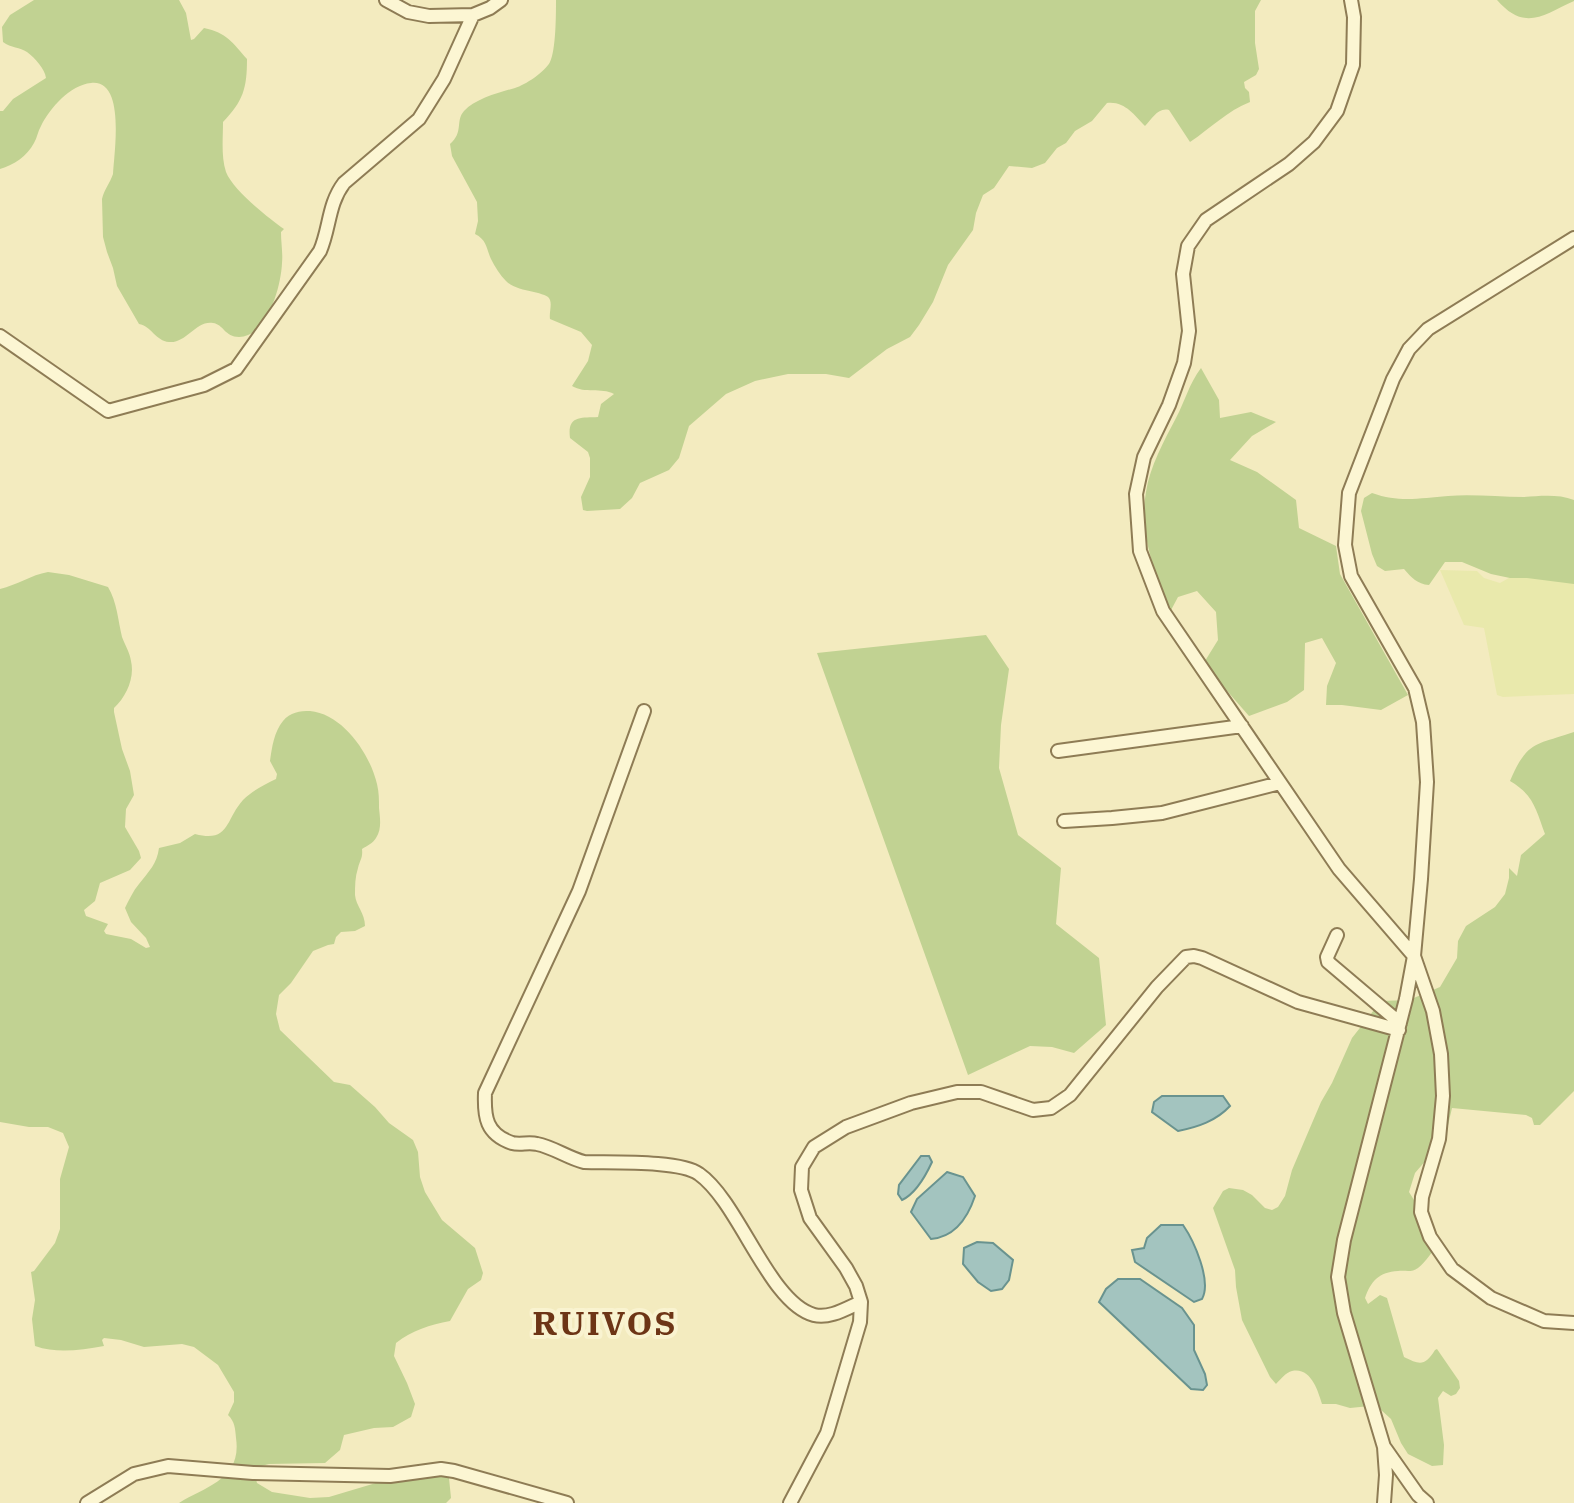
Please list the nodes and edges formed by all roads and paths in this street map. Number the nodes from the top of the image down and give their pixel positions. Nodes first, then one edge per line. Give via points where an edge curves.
1 (386, 0) edge
2 (501, 0) edge
3 (1351, 0) edge
4 (473, 15) junction
5 (1574, 238) edge
6 (0, 336) edge
7 (644, 711) dead end
8 (1242, 726) junction
9 (1058, 751) dead end
10 (1280, 783) junction
11 (1064, 821) dead end
12 (1337, 935) dead end
13 (1414, 956) junction
14 (1399, 1027) junction
15 (861, 1302) junction
16 (1574, 1323) edge
17 (1384, 1447) junction
18 (87, 1503) edge
19 (567, 1503) edge
20 (790, 1503) edge
21 (1384, 1503) edge
22 (1427, 1503) edge

1 - 4 street via 429,16
2 - 4 street
3 - 8 street via 1353,65 1337,111 1314,142 1206,220 1188,246 1183,274 1189,331 1184,363 1144,457 1136,494 1140,551 1163,611
4 - 6 street via 419,119 335,195 320,251 236,369 204,385 108,411
5 - 13 street via 1428,329 1409,349 1349,493 1345,545 1351,576 1415,688 1423,722 1427,782
7 - 15 street via 579,891 485,1093 488,1127 514,1143 539,1144 584,1162 698,1172 800,1308 816,1315 835,1314
8 - 9 street
8 - 10 street
10 - 11 street via 1162,813
10 - 13 street via 1339,869
12 - 14 street via 1328,962
13 - 14 street
13 - 16 street via 1441,1054 1439,1139 1421,1212 1430,1237 1452,1269 1491,1298 1544,1321
14 - 15 street via 1298,1002 1202,958 1186,957 1070,1095 1051,1108 1033,1110 981,1092 957,1092 846,1127 814,1147 802,1167 801,1190 810,1218 846,1268
14 - 17 street via 1338,1277
15 - 20 street via 860,1322 827,1433
17 - 21 street
17 - 22 street
18 - 19 street via 134,1474 168,1466 390,1476 441,1469

